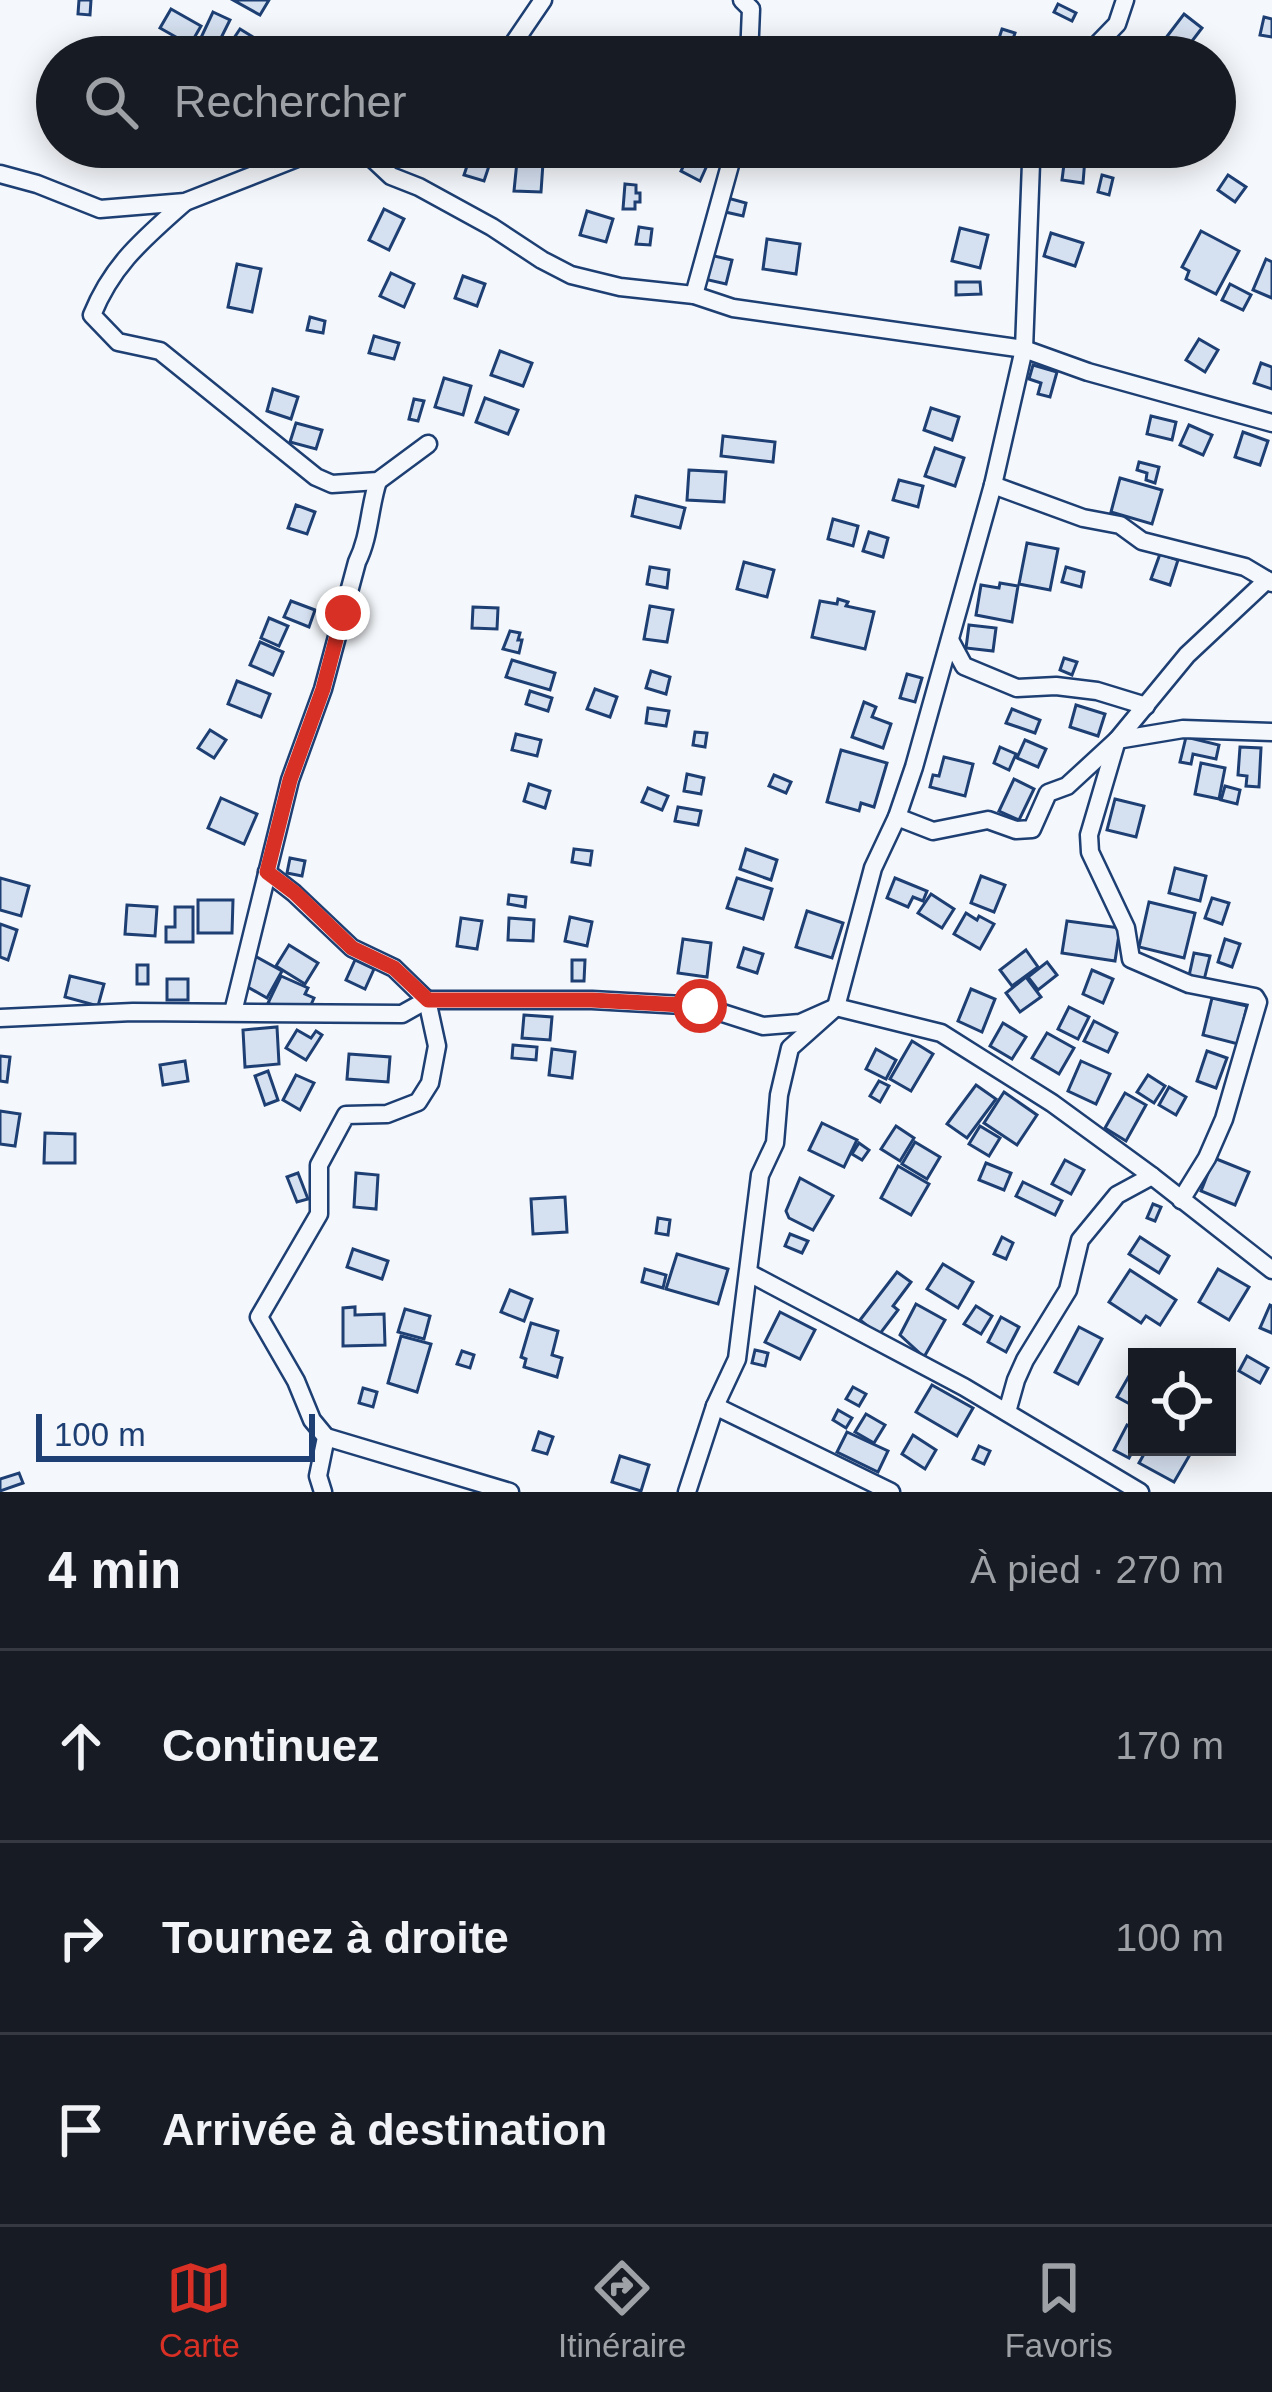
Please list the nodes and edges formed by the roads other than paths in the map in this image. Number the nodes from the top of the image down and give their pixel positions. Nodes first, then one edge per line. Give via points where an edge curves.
1 (543, 0) edge
2 (742, 0) edge
3 (1125, 0) edge
4 (518, 36) edge
5 (750, 36) edge
6 (1106, 36) edge
7 (272, 168) edge
8 (383, 168) edge
9 (729, 168) edge
10 (1031, 168) edge
11 (0, 174) edge
12 (185, 202) junction
13 (694, 295) junction
14 (1024, 349) junction
15 (1272, 423) edge
16 (428, 444) dead end
17 (378, 481) junction
18 (993, 484) junction
19 (1270, 581) edge
20 (950, 640) junction
21 (1146, 706) junction
22 (1272, 732) edge
23 (1117, 740) junction
24 (897, 817) junction
25 (267, 872) junction
26 (428, 1000) junction
27 (836, 1007) junction
28 (232, 1012) junction
29 (0, 1018) edge
30 (1152, 1176) junction
31 (1181, 1200) junction
32 (1272, 1270) edge
33 (749, 1273) junction
34 (715, 1406) junction
35 (1007, 1412) junction
36 (326, 1437) junction
37 (322, 1492) edge
38 (510, 1492) edge
39 (687, 1492) edge
40 (891, 1492) edge
41 (1140, 1492) edge

1 - 4 street
2 - 5 street via 751,9
3 - 6 street
7 - 12 street
8 - 13 street via 572,275
9 - 13 street
10 - 14 street
11 - 12 street via 100,208
12 - 17 street via 104,284 92,315 118,342 160,351 316,477
13 - 14 street via 733,308
14 - 15 street
14 - 18 street
16 - 17 street
17 - 25 street
18 - 19 street
18 - 20 street
19 - 21 street via 1187,656
20 - 21 street via 964,666 1017,688 1056,686
20 - 24 street
21 - 23 street
22 - 23 street via 1184,729
23 - 24 street via 1067,786 1048,793 1032,829 988,820 933,831
23 - 31 street via 1090,852 1126,928 1131,959 1258,1002 1224,1119
24 - 27 street via 873,868
25 - 26 street via 352,948 394,968
25 - 28 street
26 - 27 street via 700,1006 763,1026 800,1023
26 - 28 street via 402,1014
26 - 36 street via 437,1046 430,1083 418,1102 387,1114 346,1115 319,1165 320,1214 260,1317
27 - 30 street via 941,1033
27 - 33 street via 790,1048 775,1143 760,1175
28 - 29 street
30 - 31 street
30 - 35 street via 1117,1195 1080,1240 1068,1290 1025,1360
31 - 32 street
33 - 34 street via 737,1359
33 - 35 street
34 - 39 street
34 - 40 street
35 - 41 street
36 - 37 street
36 - 38 street

